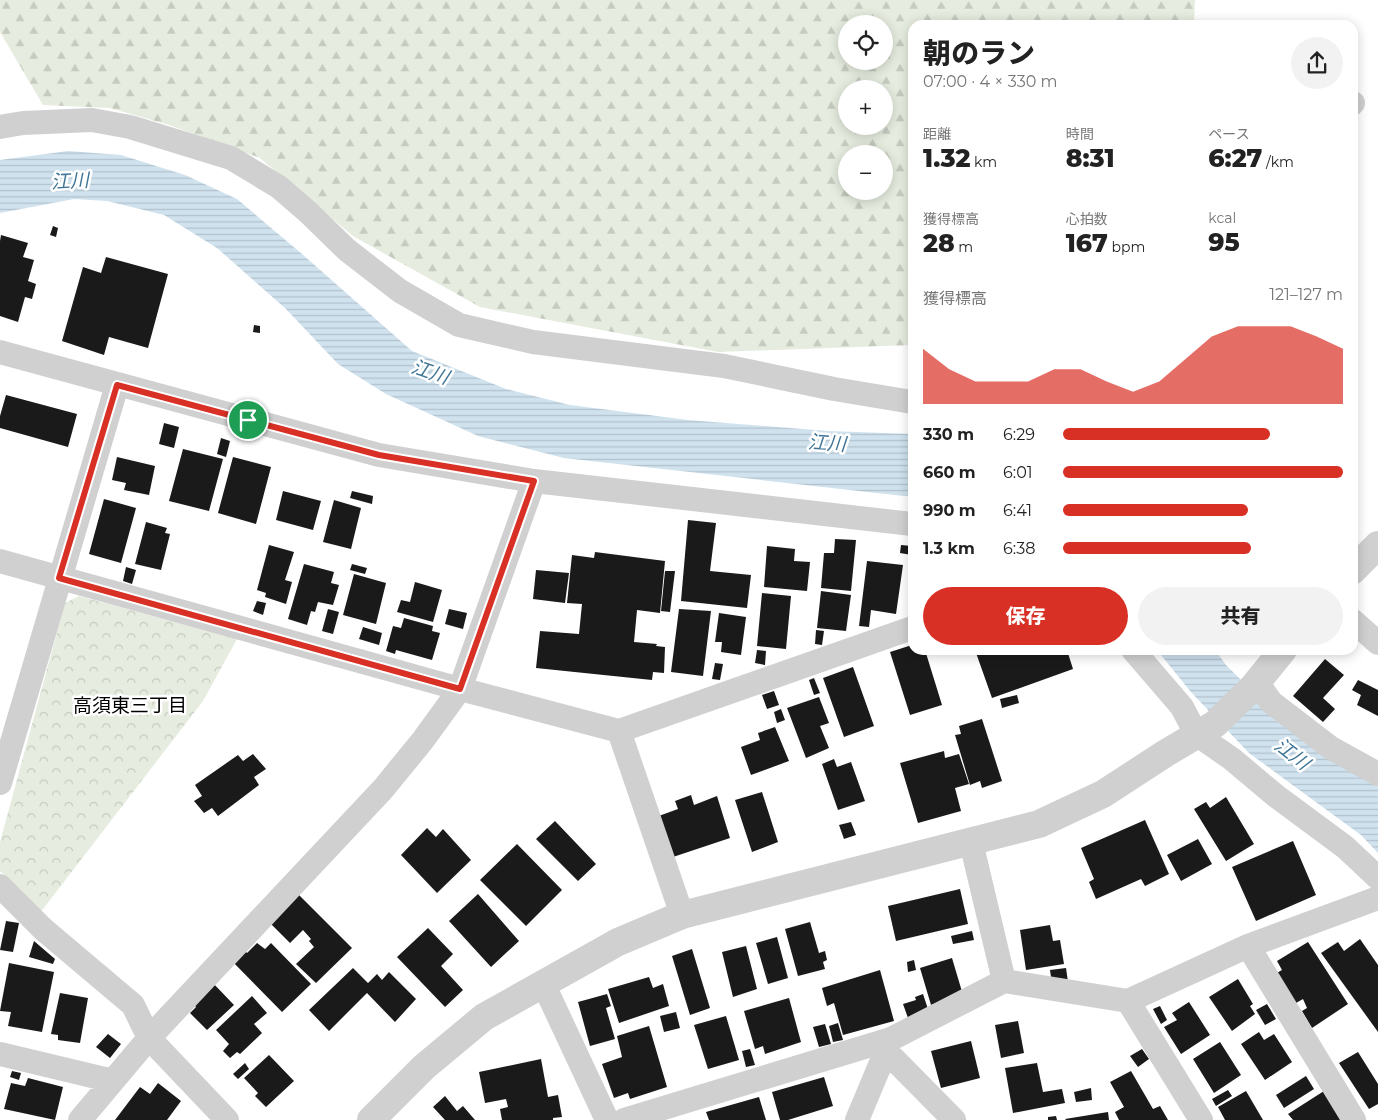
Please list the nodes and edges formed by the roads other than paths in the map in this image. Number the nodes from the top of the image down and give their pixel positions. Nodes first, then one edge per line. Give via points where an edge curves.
1 (0, 127) edge
2 (0, 352) edge
3 (117, 385) junction
4 (908, 401) edge
5 (534, 481) junction
6 (908, 524) edge
7 (1378, 545) edge
8 (0, 561) edge
9 (1358, 565) edge
10 (59, 578) junction
11 (1358, 625) edge
12 (908, 629) edge
13 (1378, 643) edge
14 (1136, 655) edge
15 (1279, 655) edge
16 (1255, 684) junction
17 (460, 689) junction
18 (1205, 729) junction
19 (619, 731) junction
20 (1378, 774) edge
21 (0, 783) edge
22 (971, 842) junction
23 (1378, 878) edge
24 (0, 886) edge
25 (1378, 898) edge
26 (682, 915) junction
27 (1248, 946) junction
28 (1004, 981) junction
29 (543, 983) junction
30 (1128, 1001) junction
31 (149, 1038) junction
32 (889, 1045) junction
33 (0, 1054) edge
34 (112, 1082) junction
35 (80, 1120) edge
36 (228, 1120) edge
37 (372, 1120) edge
38 (607, 1120) edge
39 (624, 1120) edge
40 (858, 1120) edge
41 (954, 1120) edge
42 (1201, 1120) edge
43 (1354, 1120) edge

1 - 4 street via 23,122 92,120 130,127 231,158 279,187 347,250 400,291 459,325 533,342 724,366 834,390
2 - 3 street
3 - 5 street via 379,455
3 - 10 street
5 - 6 street
5 - 17 street
7 - 9 street
8 - 10 street
10 - 17 street
10 - 21 street
11 - 13 street
12 - 19 street
14 - 18 street via 1182,708
15 - 16 street
16 - 18 street
16 - 20 street via 1271,702 1331,748
17 - 19 street
17 - 31 street via 384,789
18 - 22 street via 1103,794 1039,824
18 - 23 street via 1232,759 1345,847
19 - 26 street
22 - 26 street
22 - 28 street
24 - 31 street via 43,929 133,1005
25 - 27 street
26 - 29 street via 618,942
27 - 30 street
27 - 43 street
28 - 30 street
28 - 32 street
29 - 37 street via 484,1017 424,1067
29 - 38 street
30 - 42 street
31 - 34 street
31 - 36 street
32 - 39 street
32 - 40 street
32 - 41 street
33 - 34 street
34 - 35 street

